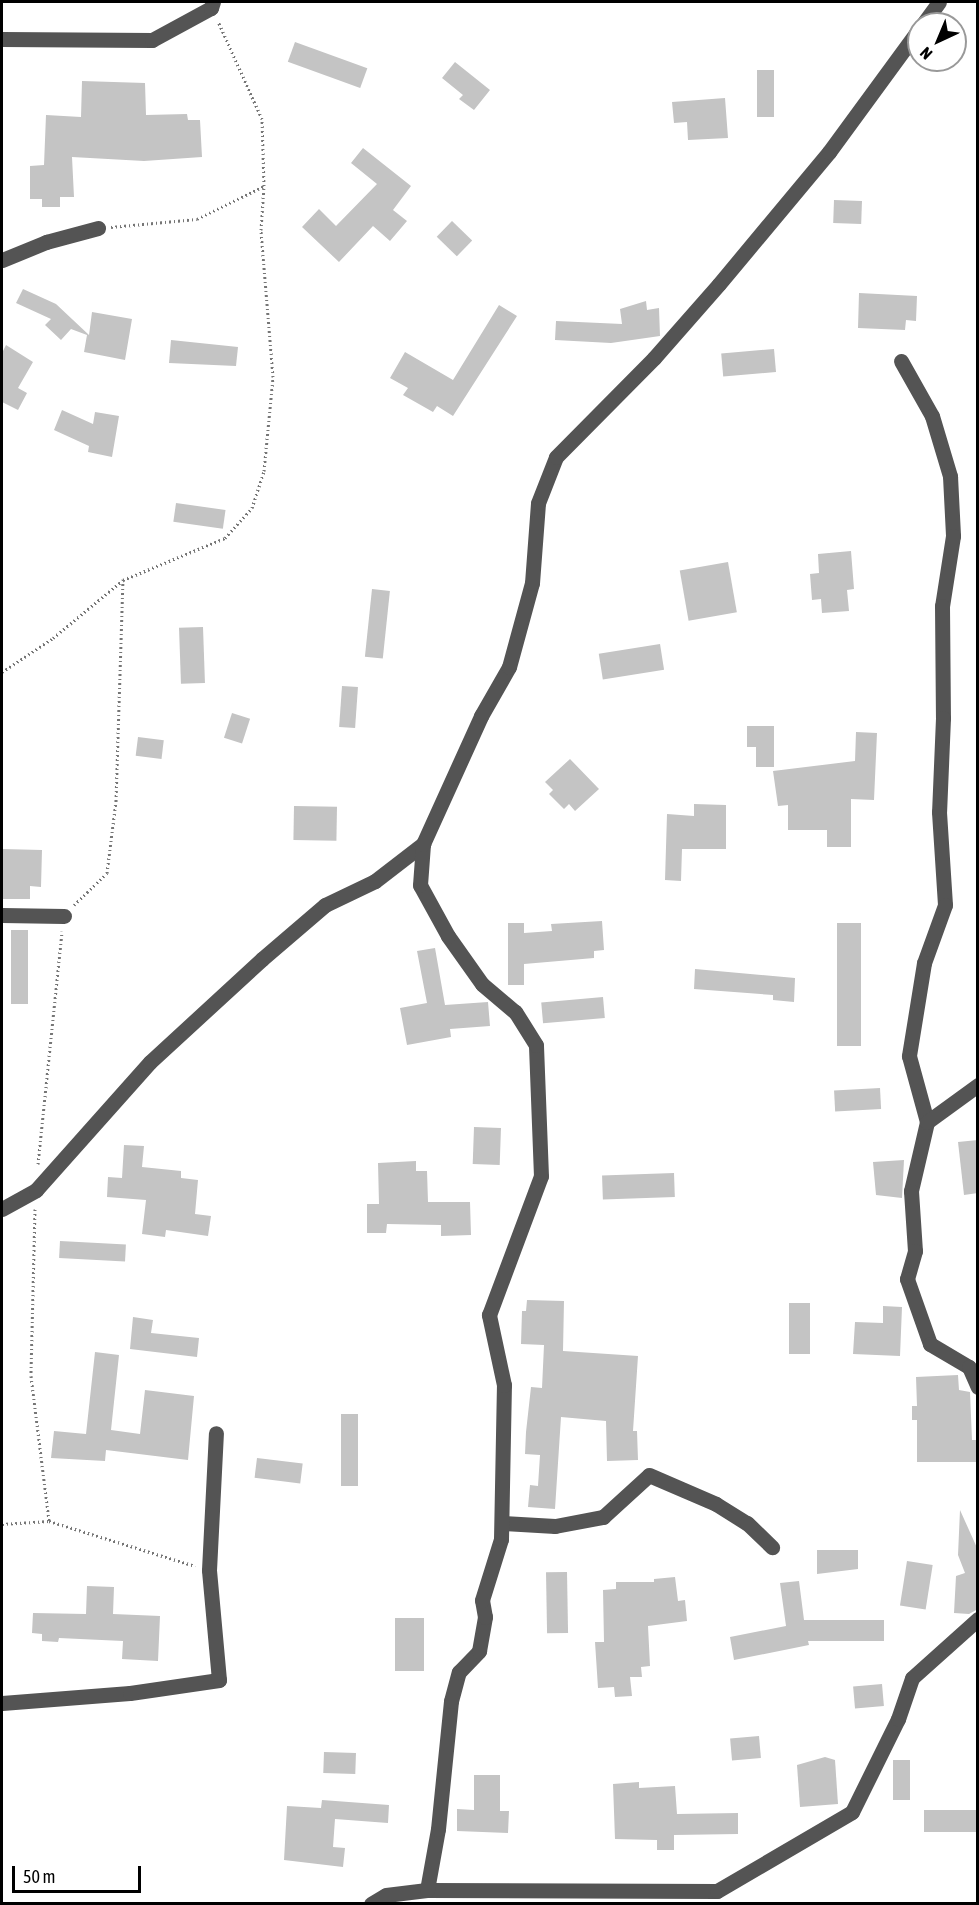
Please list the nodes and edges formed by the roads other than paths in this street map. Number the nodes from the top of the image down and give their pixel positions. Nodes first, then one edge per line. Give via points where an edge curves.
1 (212, 5) edge
2 (2, 39) edge
3 (907, 45) edge
4 (98, 228) road end
5 (2, 260) edge
6 (901, 361) dead end
7 (423, 844) junction
8 (2, 915) edge
9 (64, 916) road end
10 (978, 1085) edge
11 (927, 1122) junction
12 (2, 1209) edge
13 (978, 1387) edge
14 (216, 1433) dead end
15 (502, 1523) junction
16 (772, 1547) dead end
17 (978, 1619) edge
18 (2, 1703) edge
19 (427, 1890) junction
20 (371, 1904) edge

1 - 2 street via 152,40
3 - 7 street via 829,152 726,276 654,358 556,457 538,503 532,582 509,666 481,716
4 - 5 street via 46,242
6 - 11 street via 932,416 950,476 953,536 942,606 944,718 939,812 945,905 924,963 909,1056
7 - 12 street via 375,880 325,905 262,959 150,1062 36,1190
7 - 15 street via 420,885 448,936 482,984 515,1012 536,1045 541,1176 489,1315 504,1385
8 - 9 street
10 - 11 street
11 - 13 street via 911,1191 915,1251 907,1279 930,1344 969,1367
14 - 18 street via 209,1570 219,1680 130,1693
15 - 16 street via 555,1526 603,1517 649,1475 716,1504 747,1523
15 - 19 street via 482,1600 485,1617 479,1651 459,1672 452,1701
17 - 19 street via 912,1678 898,1719 852,1812 717,1891
19 - 20 street via 386,1895

